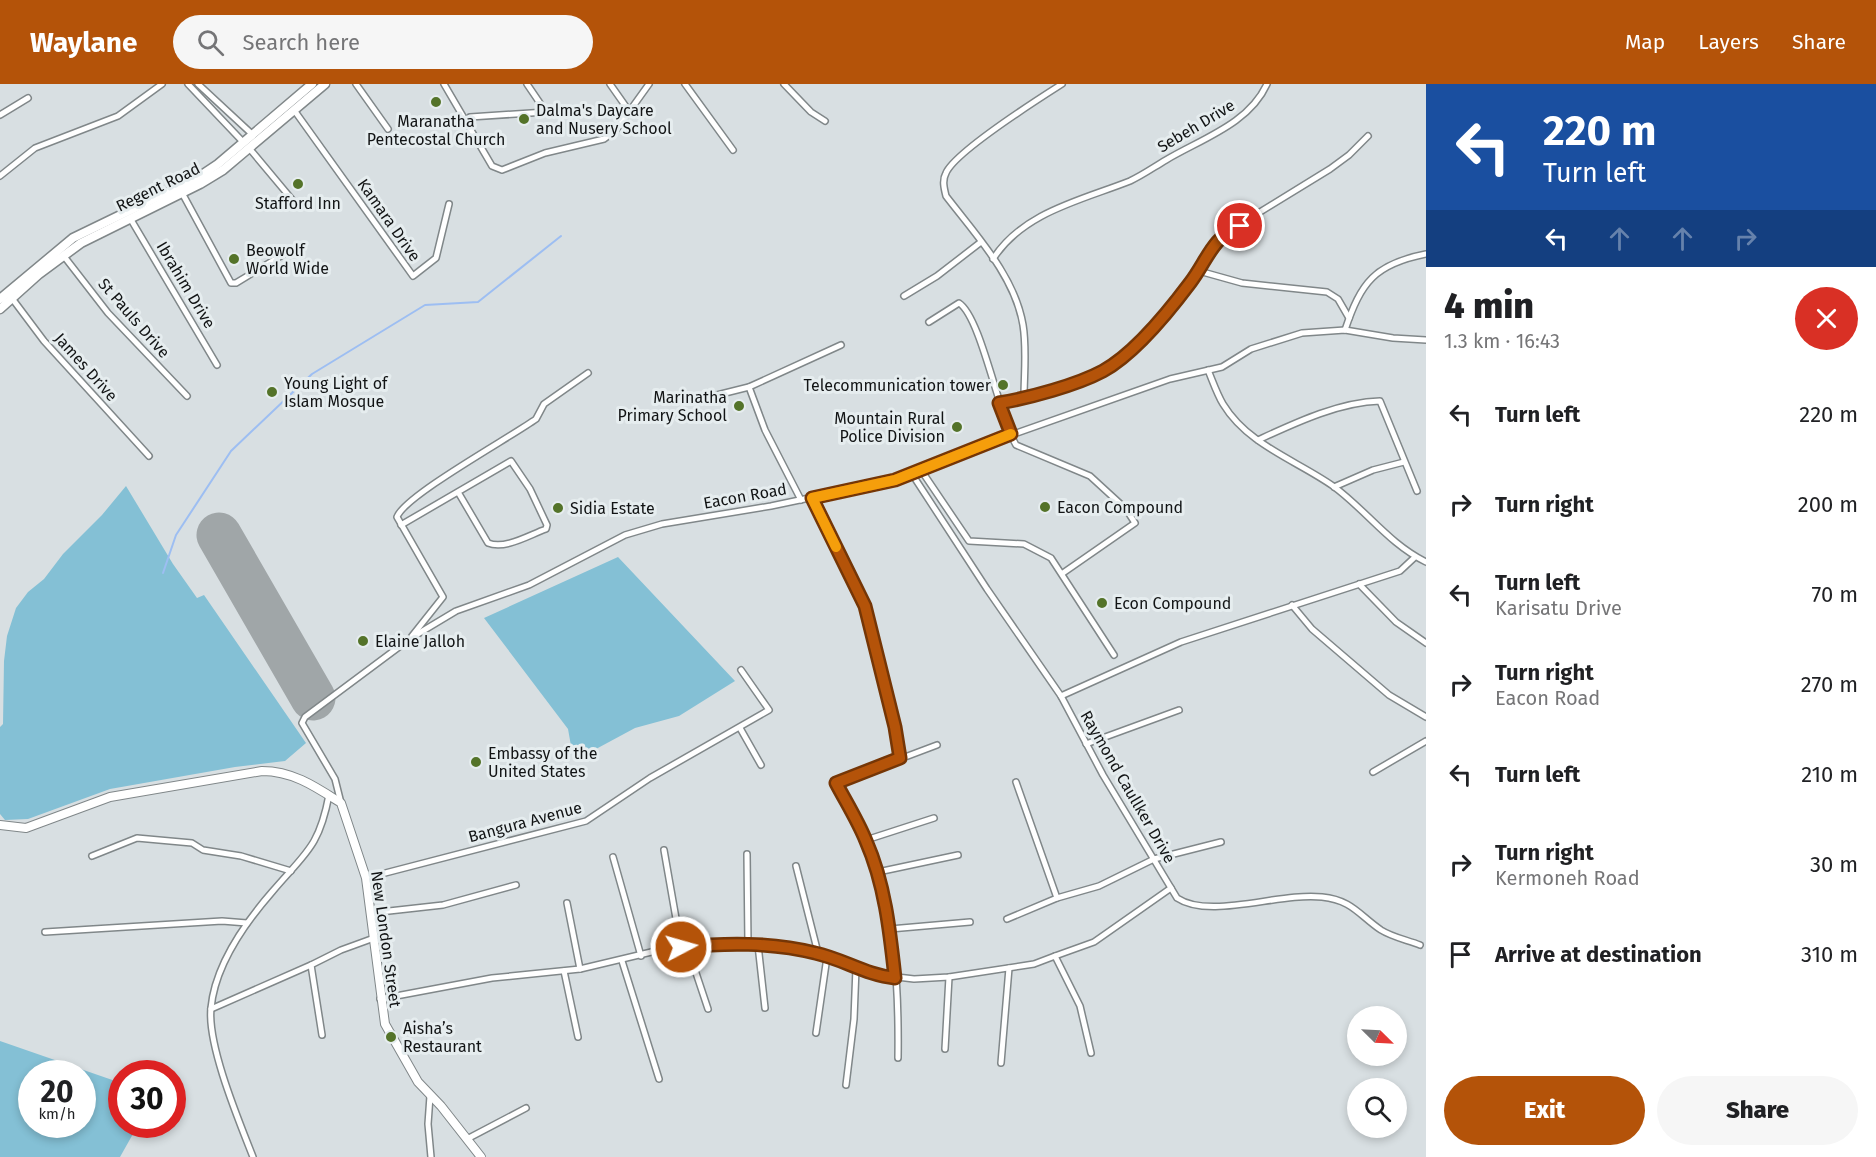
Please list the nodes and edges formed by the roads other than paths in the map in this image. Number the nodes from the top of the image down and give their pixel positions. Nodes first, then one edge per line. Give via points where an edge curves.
1 (162, 84) edge
2 (188, 84) edge
3 (198, 84) edge
4 (356, 84) edge
5 (444, 84) edge
6 (527, 84) edge
7 (610, 84) edge
8 (649, 84) edge
9 (685, 84) edge
10 (784, 84) edge
11 (1062, 84) edge
12 (1267, 84) edge
13 (318, 85) edge
14 (28, 98) dead end
15 (294, 110) junction
16 (629, 111) junction
17 (0, 115) edge
18 (470, 117) dead end
19 (825, 122) dead end
20 (388, 129) dead end
21 (253, 135) junction
22 (1368, 136) dead end
23 (247, 145) junction
24 (733, 150) dead end
25 (0, 176) edge
26 (180, 190) junction
27 (295, 203) dead end
28 (449, 204) dead end
29 (130, 218) junction
30 (981, 242) junction
31 (284, 254) dead end
32 (1426, 254) edge
33 (63, 255) junction
34 (993, 259) junction
35 (1199, 271) junction
36 (904, 296) dead end
37 (4, 299) edge
38 (1349, 318) junction
39 (929, 322) dead end
40 (1345, 330) junction
41 (1426, 340) edge
42 (841, 345) dead end
43 (217, 365) dead end
44 (1208, 370) junction
45 (588, 373) dead end
46 (749, 387) junction
47 (187, 396) dead end
48 (705, 398) dead end
49 (1024, 398) junction
50 (999, 403) junction
51 (1011, 434) junction
52 (1258, 440) junction
53 (149, 456) dead end
54 (1404, 462) junction
55 (921, 470) junction
56 (912, 474) junction
57 (1334, 487) junction
58 (1418, 491) dead end
59 (458, 492) junction
60 (812, 498) junction
61 (801, 500) junction
62 (401, 525) junction
63 (1415, 557) junction
64 (1426, 562) edge
65 (1063, 573) junction
66 (1359, 584) junction
67 (1292, 604) junction
68 (411, 638) junction
69 (1426, 644) edge
70 (1114, 655) dead end
71 (741, 670) dead end
72 (1061, 696) junction
73 (1179, 710) dead end
74 (1426, 717) edge
75 (740, 728) junction
76 (1426, 741) edge
77 (1086, 744) junction
78 (937, 746) dead end
79 (900, 758) junction
80 (760, 765) dead end
81 (1373, 772) dead end
82 (1016, 782) dead end
83 (328, 795) junction
84 (341, 803) junction
85 (934, 818) dead end
86 (0, 825) edge
87 (866, 840) junction
88 (1221, 842) dead end
89 (664, 850) dead end
90 (747, 854) dead end
91 (958, 855) dead end
92 (92, 856) dead end
93 (613, 857) dead end
94 (1154, 859) junction
95 (796, 866) dead end
96 (291, 871) junction
97 (878, 872) junction
98 (366, 878) junction
99 (516, 885) dead end
100 (1171, 888) junction
101 (1057, 898) junction
102 (567, 903) dead end
103 (371, 913) junction
104 (1007, 919) dead end
105 (970, 922) dead end
106 (247, 923) junction
107 (890, 928) junction
108 (45, 932) dead end
109 (374, 938) junction
110 (748, 944) junction
111 (758, 945) junction
112 (1420, 945) dead end
113 (684, 946) junction
114 (818, 953) junction
115 (641, 956) junction
116 (1055, 956) junction
117 (827, 957) junction
118 (622, 961) junction
119 (311, 965) junction
120 (856, 968) junction
121 (1009, 968) junction
122 (580, 969) junction
123 (564, 970) junction
124 (949, 977) junction
125 (895, 978) junction
126 (380, 999) junction
127 (708, 1008) dead end
128 (765, 1008) dead end
129 (211, 1009) junction
130 (816, 1033) dead end
131 (322, 1035) dead end
132 (578, 1037) dead end
133 (945, 1048) dead end
134 (1091, 1053) dead end
135 (898, 1058) dead end
136 (1001, 1063) dead end
137 (659, 1079) dead end
138 (846, 1085) dead end
139 (430, 1096) junction
140 (526, 1108) dead end
141 (467, 1139) junction
142 (253, 1157) edge
143 (431, 1157) edge
144 (481, 1157) edge

1 - 25 street via 104,123 35,148
2 - 23 street
3 - 21 street
4 - 20 street
5 - 16 street via 498,170 545,153 601,141 616,130
6 - 18 street via 546,112
7 - 16 street
8 - 16 street
9 - 24 street
10 - 19 street
11 - 30 street via 1001,125 945,173 946,196
12 - 34 street, Sebeh Drive via 1245,113 1130,181 1059,207 1006,240
13 - 15 main road, Regent Road
13 - 21 main road, Regent Road
14 - 17 street
15 - 23 main road, Regent Road
15 - 28 street, Kamara Drive via 413,276 436,258
21 - 23 main road, Regent Road
22 - 35 street via 1330,169 1221,236
23 - 26 main road, Regent Road via 211,178
23 - 27 street
26 - 29 main road, Regent Road
26 - 31 street via 231,283
26 - 37 main road, Regent Road via 73,238
29 - 33 main road, Regent Road
29 - 43 street, Ibrahim Drive
30 - 34 street
30 - 36 street
32 - 38 street via 1391,263 1370,277
33 - 37 main road, Regent Road
33 - 47 street, St Pauls Drive via 108,313
34 - 49 street via 1015,297 1023,325
35 - 38 street via 1242,283 1327,292 1338,299
35 - 49 street via 1166,315 1111,366
37 - 53 street, James Drive
38 - 40 street
39 - 50 street via 959,303 965,307 980,339
40 - 41 street, Eacon Road
40 - 44 street, Eacon Road via 1312,331 1278,340 1251,349 1227,366
42 - 46 street
44 - 51 street, Eacon Road via 1170,379
44 - 52 street via 1223,404
45 - 62 street via 544,404 536,419 406,504 397,517
46 - 48 street
46 - 61 street via 765,430
49 - 50 street
50 - 51 street
51 - 55 street, Eacon Road
51 - 65 street via 1019,448 1076,468 1104,486 1135,523
52 - 54 street via 1311,417 1380,401
52 - 57 street
54 - 57 street
54 - 58 street
55 - 56 street, Eacon Road
55 - 65 street via 969,540 1024,544 1051,558
56 - 60 street, Eacon Road
56 - 72 street, Raymond Caullker Drive
57 - 63 street
59 - 59 street via 511,461 530,489 546,529 507,544 488,543
59 - 62 street
60 - 61 street, Eacon Road
60 - 79 street via 865,606
61 - 68 street, Eacon Road via 662,524 625,535 530,585 456,611
62 - 68 street via 443,597
63 - 64 street
63 - 66 street via 1400,571
65 - 70 street
66 - 67 street
66 - 69 street via 1396,622
67 - 72 street via 1181,642
67 - 74 street via 1312,629 1389,695
68 - 84 street, Eacon Road via 302,723 335,779
71 - 75 street, Bangura Avenue via 769,708
72 - 77 street, Raymond Caullker Drive
73 - 77 street
75 - 80 street
75 - 98 street, Bangura Avenue via 650,778 586,821
76 - 81 street
77 - 94 street, Raymond Caullker Drive
78 - 79 street
79 - 87 street via 836,783
82 - 101 street
83 - 84 street
83 - 86 street via 296,776 262,771 110,797 26,828
83 - 96 street via 316,842
84 - 98 street, New London Street
85 - 87 street
87 - 97 street
88 - 94 street
89 - 113 street
90 - 110 street
91 - 97 street
92 - 96 street via 141,838 192,843 203,850
93 - 115 street
94 - 100 street, Raymond Caullker Drive
94 - 101 street via 1099,886
95 - 114 street
96 - 106 street
97 - 107 street
98 - 103 street, New London Street
99 - 103 street via 443,905
100 - 112 street, Raymond Caullker Drive via 1184,903 1203,907 1296,897 1337,900 1355,907 1381,930
100 - 116 street via 1094,942
101 - 104 street
102 - 122 street
103 - 109 street, New London Street
105 - 107 street
106 - 108 street via 222,921
106 - 129 street via 220,975
107 - 125 street
109 - 119 street
109 - 126 street, New London Street
110 - 111 street
110 - 113 street
111 - 114 street
111 - 128 street
113 - 115 street
113 - 127 street
114 - 117 street
115 - 118 street
116 - 121 street
116 - 134 street via 1080,1006
117 - 120 street
117 - 130 street
118 - 122 street
118 - 137 street
119 - 129 street
119 - 131 street
120 - 125 street
120 - 138 street
121 - 124 street
121 - 136 street
122 - 123 street
123 - 126 street via 492,978
123 - 132 street
124 - 125 street
124 - 133 street
125 - 135 street
126 - 139 street, New London Street via 389,1034
129 - 142 street via 215,1044
139 - 141 street, New London Street
139 - 143 street
140 - 141 street
141 - 144 street, New London Street

